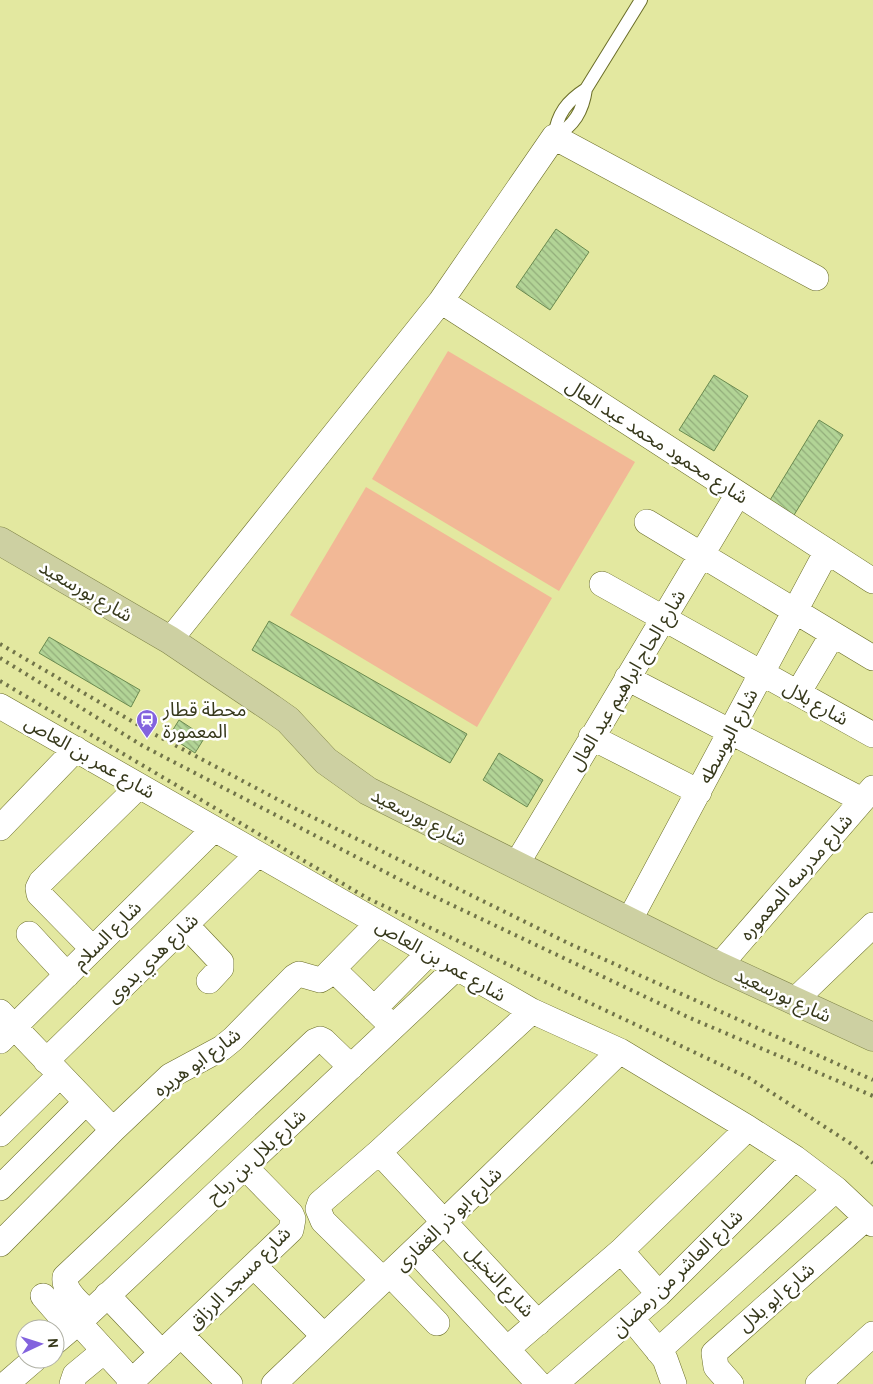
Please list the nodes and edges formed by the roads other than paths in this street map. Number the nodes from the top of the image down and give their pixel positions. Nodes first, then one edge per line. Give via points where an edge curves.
1 (641, 0) edge
2 (554, 137) junction
3 (816, 278) dead end
4 (441, 301) junction
5 (738, 494) junction
6 (647, 522) dead end
7 (0, 541) edge
8 (827, 551) junction
9 (702, 555) junction
10 (873, 581) edge
11 (602, 584) dead end
12 (795, 611) junction
13 (664, 618) junction
14 (833, 634) junction
15 (170, 640) junction
16 (873, 658) edge
17 (762, 673) junction
18 (627, 678) junction
19 (798, 693) junction
20 (0, 706) edge
21 (730, 732) junction
22 (873, 735) edge
23 (591, 737) junction
24 (76, 749) junction
25 (139, 786) junction
26 (698, 792) junction
27 (868, 794) edge
28 (0, 828) edge
29 (214, 829) junction
30 (258, 854) junction
31 (516, 866) junction
32 (629, 921) junction
33 (378, 923) junction
34 (186, 925) junction
35 (873, 925) edge
36 (28, 934) dead end
37 (93, 948) junction
38 (429, 953) junction
39 (719, 966) junction
40 (456, 968) junction
41 (333, 969) junction
42 (67, 975) junction
43 (209, 981) dead end
44 (794, 1002) junction
45 (374, 1009) junction
46 (532, 1011) junction
47 (5, 1027) edge
48 (393, 1027) junction
49 (873, 1037) edge
50 (620, 1051) junction
51 (350, 1067) junction
52 (53, 1068) junction
53 (86, 1102) junction
54 (748, 1128) junction
55 (113, 1130) junction
56 (0, 1134) edge
57 (379, 1152) junction
58 (795, 1158) junction
59 (245, 1167) junction
60 (0, 1188) edge
61 (836, 1189) junction
62 (870, 1221) edge
63 (444, 1222) junction
64 (0, 1244) edge
65 (416, 1250) junction
66 (621, 1251) junction
67 (254, 1266) junction
68 (387, 1277) junction
69 (659, 1294) junction
70 (43, 1296) dead end
71 (108, 1296) junction
72 (632, 1319) junction
73 (437, 1323) dead end
74 (538, 1323) junction
75 (73, 1326) edge
76 (873, 1334) edge
77 (181, 1336) junction
78 (324, 1336) junction
79 (508, 1349) junction
80 (104, 1351) junction
81 (162, 1353) junction
82 (23, 1369) edge
83 (664, 1373) edge
84 (564, 1381) edge
85 (823, 1382) edge
86 (130, 1383) edge
87 (6, 1384) edge
88 (72, 1384) edge
89 (230, 1384) edge
90 (274, 1384) edge
91 (539, 1384) edge
92 (731, 1384) edge

1 - 2 lane via 586,88 578,116
2 - 3 street
2 - 4 street
4 - 5 street, شارع محمود محمد عبد العال
4 - 15 street
5 - 8 street, شارع محمود محمد عبد العال
5 - 9 street, شارع الحاج ابراهيم عبد العال
6 - 9 street
7 - 15 main road, شارع بورسعيد
8 - 10 street, شارع محمود محمد عبد العال
8 - 12 street, شارع البوسطه
9 - 12 street
9 - 13 street, شارع الحاج ابراهيم عبد العال
11 - 13 street, شارع بلال
12 - 14 street
12 - 17 street, شارع البوسطه
13 - 17 street, شارع بلال
13 - 18 street, شارع الحاج ابراهيم عبد العال
14 - 16 street
14 - 19 street
15 - 31 main road, شارع بورسعيد via 288,720 326,761 355,783
17 - 19 street, شارع بلال
17 - 21 street, شارع البوسطه
18 - 21 street
18 - 23 street, شارع الحاج ابراهيم عبد العال
19 - 22 street, شارع بلال
20 - 24 street, شارع عمر بن العاص
21 - 26 street, شارع البوسطه
21 - 27 street
23 - 26 street
23 - 31 street, شارع الحاج ابراهيم عبد العال
24 - 25 street, شارع عمر بن العاص
24 - 28 street
25 - 29 street, شارع عمر بن العاص
25 - 37 street via 38,888 39,894
26 - 32 street, شارع البوسطه
27 - 39 street, شارع مدرسه المعموره
29 - 30 street, شارع عمر بن العاص
29 - 37 street, شارع السلام
30 - 33 street, شارع عمر بن العاص
30 - 34 street, شارع هدي بدوى
31 - 32 main road, شارع بورسعيد
32 - 39 main road, شارع بورسعيد
33 - 38 street, شارع عمر بن العاص
33 - 41 street, شارع ابو هريره
34 - 43 street via 221,962 221,968
34 - 52 street, شارع هدي بدوى
35 - 44 street
36 - 42 street
37 - 42 street, شارع السلام
38 - 40 street, شارع عمر بن العاص
38 - 45 street
39 - 44 main road, شارع بورسعيد
40 - 46 street, شارع عمر بن العاص
40 - 48 street, شارع بلال بن رباح
41 - 45 street
41 - 55 street, شارع ابو هريره via 320,980 299,974 294,977 233,1039 170,1076
42 - 47 street, شارع السلام
44 - 49 main road, شارع بورسعيد
45 - 48 street
46 - 50 street, شارع عمر بن العاص
46 - 57 street
47 - 52 street
48 - 51 street, شارع بلال بن رباح
50 - 54 street, شارع عمر بن العاص
50 - 63 street, شارع ابو ذر الغفارى
51 - 59 street, شارع بلال بن رباح
51 - 75 street via 324,1041 315,1041 65,1277
52 - 53 street
52 - 56 street, شارع هدي بدوى
53 - 55 street
53 - 60 street
54 - 58 street, شارع عمر بن العاص
54 - 66 street
55 - 64 street, شارع ابو هريره
57 - 63 street, شارع النخيل
57 - 68 street via 320,1203 318,1209 322,1221
58 - 61 street, شارع عمر بن العاص
58 - 69 street, شارع العاشر من رمضان
59 - 67 street, شارع مسجد الرزاق via 293,1219 291,1230
59 - 71 street, شارع بلال بن رباح
61 - 62 street, شارع عمر بن العاص
61 - 83 street
62 - 92 street, شارع ابو بلال via 714,1353 716,1367
63 - 65 street, شارع ابو ذر الغفارى
63 - 74 street, شارع النخيل
65 - 68 street, شارع ابو ذر الغفارى
65 - 79 street
66 - 69 street
66 - 74 street
67 - 77 street, شارع مسجد الرزاق
67 - 78 street
68 - 73 street
68 - 78 street, شارع ابو ذر الغفارى
69 - 72 street, شارع العاشر من رمضان
70 - 75 street
71 - 75 street, شارع بلال بن رباح
71 - 81 street
72 - 83 street
72 - 84 street, شارع العاشر من رمضان
74 - 79 street
75 - 80 street
76 - 85 street
77 - 81 street, شارع مسجد الرزاق
77 - 89 street
78 - 90 street, شارع ابو ذر الغفارى
79 - 91 street
80 - 86 street
80 - 88 street via 75,1375
81 - 86 street, شارع مسجد الرزاق
82 - 87 street

